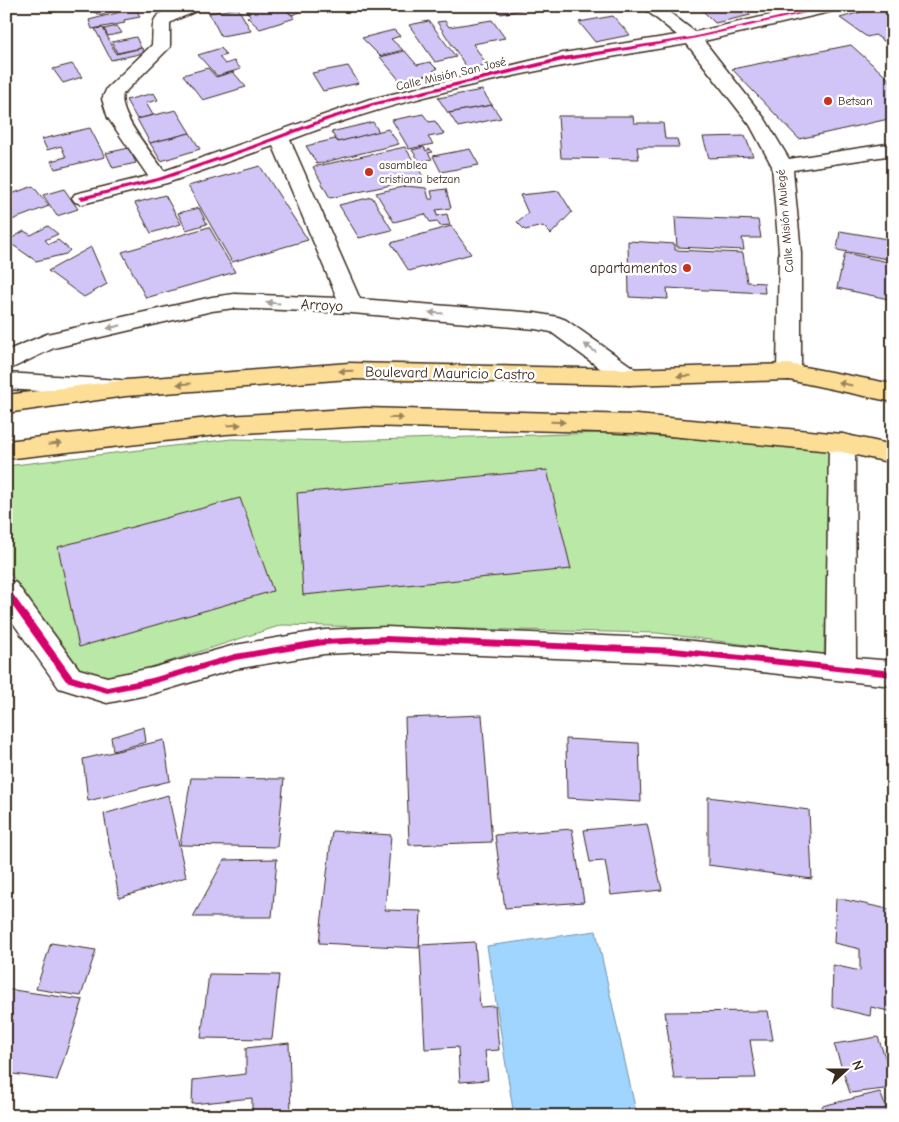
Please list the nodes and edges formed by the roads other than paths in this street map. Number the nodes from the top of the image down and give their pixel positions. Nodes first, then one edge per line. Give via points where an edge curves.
1 (194, 6) edge
2 (650, 6) edge
3 (834, 6) edge
4 (168, 10) edge
5 (692, 38) junction
6 (279, 138) junction
7 (893, 149) edge
8 (782, 166) junction
9 (160, 179) junction
10 (82, 198) dead end
11 (352, 306) junction
12 (6, 363) edge
13 (789, 372) junction
14 (629, 377) junction
15 (6, 381) edge
16 (126, 388) junction
17 (893, 393) edge
18 (6, 404) edge
19 (842, 443) junction
20 (6, 450) edge
21 (893, 454) edge
22 (7, 593) edge
23 (841, 670) junction
24 (893, 674) edge

1 - 4 street
2 - 5 street, Calle Misión Mulegé
3 - 5 street, Calle Misión San José
4 - 9 street via 159,28 161,47 114,92 112,99 118,118
5 - 6 street, Calle Misión San José via 563,59 374,104
5 - 8 street, Calle Misión Mulegé via 758,123
6 - 9 street, Calle Misión San José
6 - 11 street
7 - 8 street
8 - 13 street, Calle Misión Mulegé via 790,253
9 - 10 street, Calle Misión San José
11 -> 12 street, Arroyo via 234,301 212,304 47,342
14 -> 11 street, Arroyo via 558,325
13 -> 14 main road, Boulevard Mauricio Castro
17 -> 13 main road, Boulevard Mauricio Castro
14 -> 16 main road, Boulevard Mauricio Castro via 349,371
15 - 16 street
16 - 18 main road, Boulevard Mauricio Castro
20 -> 19 main road via 226,425 365,418 637,424
19 - 21 main road
19 - 23 street
22 - 23 street via 69,679 107,690 152,681 235,657 324,642 386,639 674,651
23 - 24 street

